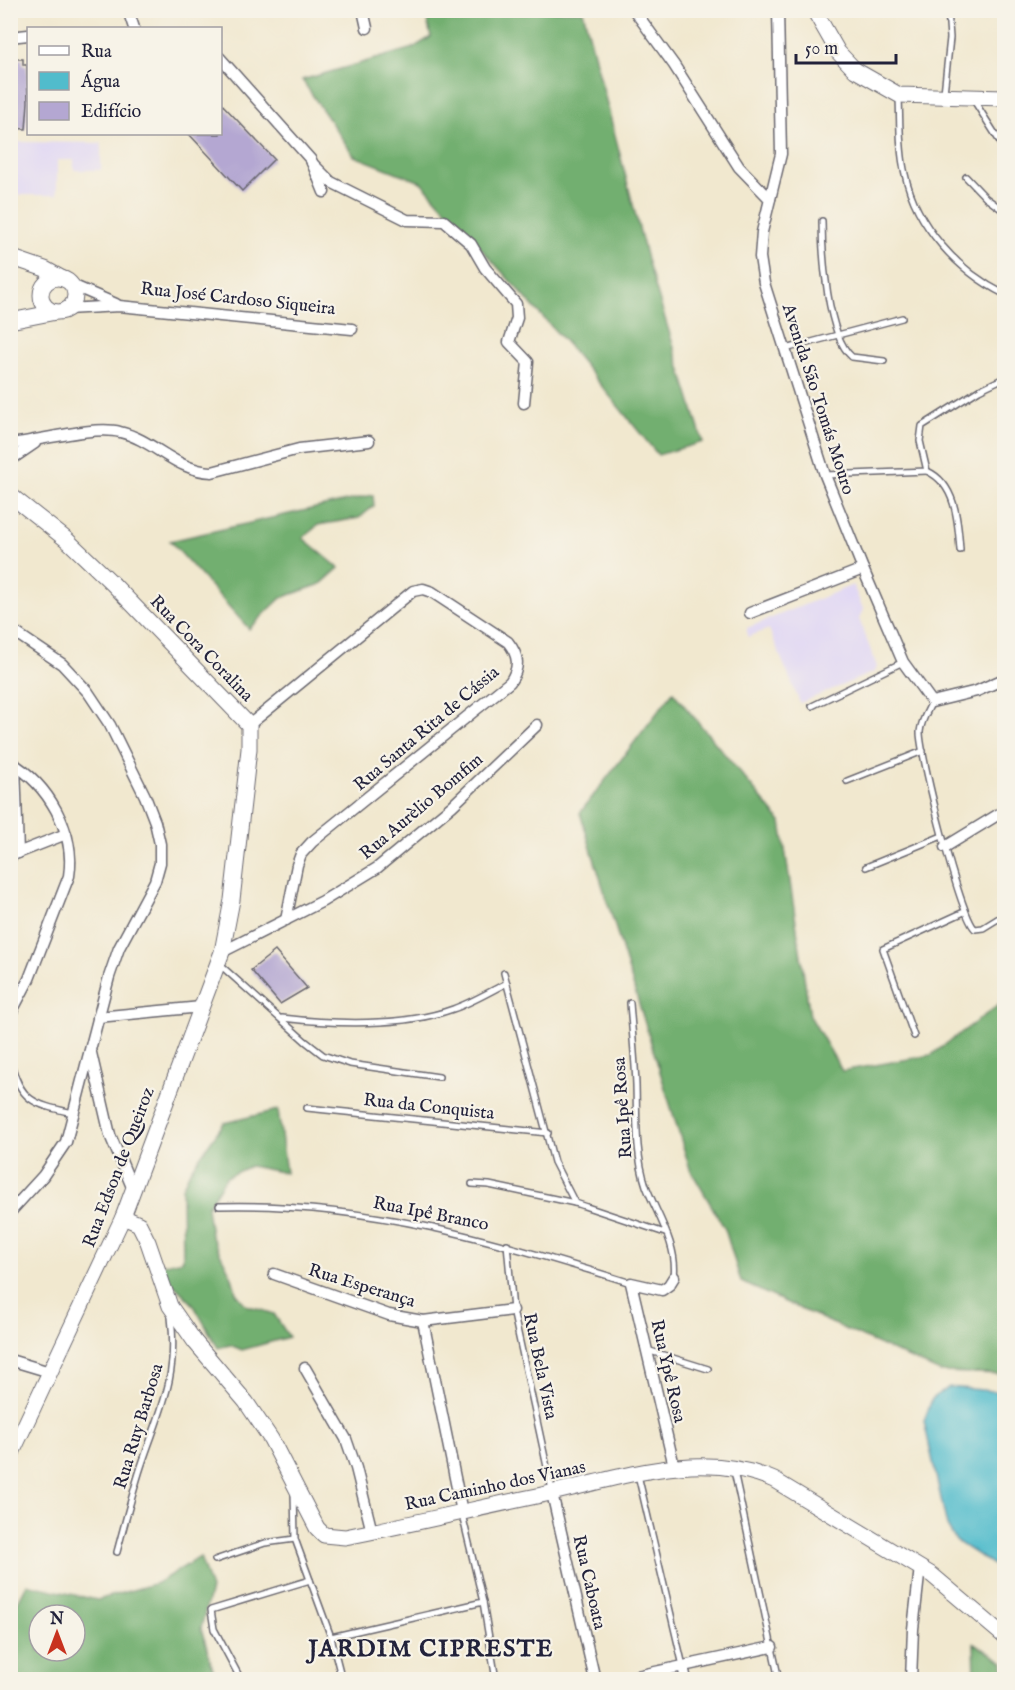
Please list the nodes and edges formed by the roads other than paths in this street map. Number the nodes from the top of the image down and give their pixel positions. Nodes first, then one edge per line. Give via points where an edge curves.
1 (129, 10) edge
2 (363, 10) edge
3 (634, 10) edge
4 (778, 10) edge
5 (814, 10) edge
6 (948, 10) edge
7 (134, 27) edge
8 (367, 28) dead end
9 (27, 35) edge
10 (10, 37) edge
11 (222, 60) edge
12 (899, 95) junction
13 (944, 98) junction
14 (972, 98) junction
15 (1005, 98) edge
16 (1005, 147) edge
17 (312, 163) junction
18 (966, 177) dead end
19 (324, 192) dead end
20 (770, 199) junction
21 (1005, 211) edge
22 (822, 221) dead end
23 (12, 258) edge
24 (68, 282) junction
25 (42, 291) junction
26 (1005, 294) edge
27 (119, 306) junction
28 (62, 311) junction
29 (902, 318) dead end
30 (10, 319) edge
31 (352, 329) dead end
32 (837, 335) junction
33 (783, 349) junction
34 (884, 361) dead end
35 (1005, 378) edge
36 (524, 403) dead end
37 (38, 441) junction
38 (369, 441) dead end
39 (10, 444) edge
40 (10, 460) edge
41 (927, 471) junction
42 (825, 475) junction
43 (10, 495) edge
44 (960, 550) dead end
45 (863, 569) junction
46 (750, 613) dead end
47 (10, 629) edge
48 (903, 662) junction
49 (1005, 679) edge
50 (932, 702) junction
51 (812, 706) dead end
52 (249, 725) junction
53 (537, 725) dead end
54 (923, 751) junction
55 (13, 763) edge
56 (847, 781) dead end
57 (1005, 811) edge
58 (66, 834) junction
59 (942, 836) junction
60 (945, 847) junction
61 (14, 854) edge
62 (866, 867) dead end
63 (964, 912) junction
64 (1005, 915) edge
65 (285, 920) junction
66 (220, 957) junction
67 (504, 974) dead end
68 (507, 983) junction
69 (630, 1002) dead end
70 (201, 1007) junction
71 (10, 1015) edge
72 (98, 1017) junction
73 (280, 1018) junction
74 (914, 1036) dead end
75 (90, 1050) junction
76 (10, 1060) edge
77 (439, 1077) dead end
78 (307, 1108) dead end
79 (74, 1113) junction
80 (548, 1133) junction
81 (472, 1184) dead end
82 (132, 1187) junction
83 (575, 1203) junction
84 (219, 1206) dead end
85 (10, 1212) edge
86 (123, 1217) junction
87 (665, 1233) junction
88 (507, 1244) junction
89 (274, 1274) dead end
90 (674, 1277) joint
91 (631, 1283) junction
92 (170, 1306) junction
93 (513, 1310) junction
94 (423, 1321) junction
95 (647, 1350) junction
96 (10, 1360) edge
97 (305, 1368) dead end
98 (708, 1369) dead end
99 (50, 1372) junction
100 (11, 1455) edge
101 (674, 1466) junction
102 (733, 1467) junction
103 (638, 1474) junction
104 (295, 1484) junction
105 (552, 1493) junction
106 (462, 1512) junction
107 (372, 1532) junction
108 (295, 1539) junction
109 (117, 1552) dead end
110 (215, 1560) dead end
111 (920, 1567) junction
112 (310, 1580) junction
113 (483, 1602) junction
114 (1005, 1636) edge
115 (330, 1637) junction
116 (772, 1647) junction
117 (683, 1666) junction
118 (239, 1676) dead end
119 (342, 1679) edge
120 (496, 1680) edge
121 (595, 1680) edge
122 (618, 1680) edge
123 (686, 1680) edge
124 (779, 1680) edge
125 (911, 1680) edge

1 - 7 street
2 - 8 street
3 - 20 street via 739,167
4 - 20 street, Avenida São Tomás Mouro via 781,154
5 - 12 street via 838,52 855,70
6 - 13 lane via 950,38
9 - 10 street
11 - 17 street
12 - 13 street
12 - 26 lane via 904,174 913,202 951,256
13 - 14 street
14 - 15 street
14 - 16 lane
17 - 19 street
17 - 36 street via 331,182 406,220 444,220 471,244 485,268 516,304 517,318 510,342 528,362
18 - 21 lane
20 - 33 street, Avenida São Tomás Mouro via 760,257
22 - 32 lane via 822,249
23 - 24 street, Rua José Cardoso Siqueira
23 - 25 street, Rua José Cardoso Siqueira
24 - 25 street via 52,279
24 - 27 street, Rua José Cardoso Siqueira
24 - 28 street via 74,301
25 - 28 street via 44,305
25 - 30 street via 32,306
27 - 28 street, Rua José Cardoso Siqueira
27 - 31 street, Rua José Cardoso Siqueira
28 - 30 street
29 - 32 lane
32 - 33 lane
32 - 34 lane via 852,357
33 - 42 street, Avenida São Tomás Mouro
35 - 41 lane via 922,426 920,441
37 - 38 street via 101,430 118,431 198,472 212,472 299,449
37 - 39 street
37 - 40 street
41 - 42 lane
41 - 44 lane via 946,484 958,524
42 - 45 street, Avenida São Tomás Mouro
43 - 52 street, Rua Cora Coralina via 67,540 112,583
45 - 46 street
45 - 48 street, Avenida São Tomás Mouro
47 - 72 street via 62,664 88,692 115,735 158,833 160,863 155,881 119,948
48 - 50 street, Avenida São Tomás Mouro
48 - 51 lane
49 - 50 street via 977,692
50 - 54 lane via 922,720
52 - 65 street, Rua Santa Rita de Cássia via 413,591 432,592 508,642 518,663 510,682 301,854
52 - 66 street, Rua Cora Coralina via 232,900
53 - 65 street, Rua Aurèlio Bomfim via 452,806 377,868
54 - 56 lane
54 - 59 lane
55 - 58 street via 30,773 42,787
55 - 61 street
57 - 60 street
58 - 61 street
58 - 71 street via 71,861 69,876 29,979
59 - 60 lane
59 - 62 lane
60 - 63 lane
63 - 64 lane via 975,929
63 - 74 lane via 883,948
65 - 66 street, Rua Aurèlio Bomfim
66 - 70 street, Rua Edson de Queiroz
66 - 73 lane
67 - 68 lane
68 - 73 lane via 452,1010 415,1018 314,1022
68 - 80 lane
69 - 87 lane, Rua Ipê Rosa via 640,1161
70 - 72 street
70 - 82 street, Rua Edson de Queiroz
72 - 75 street
73 - 77 lane via 323,1054 350,1064
75 - 79 street
75 - 82 street via 110,1135
76 - 79 lane via 21,1091 29,1100
78 - 80 lane, Rua da Conquista
79 - 85 street via 56,1160
80 - 83 lane via 554,1162
81 - 83 lane
82 - 86 street, Rua Edson de Queiroz
83 - 87 lane
84 - 88 lane, Rua Ipê Branco via 288,1206 361,1215 432,1226
86 - 92 street, Rua Caminho dos Vianas via 139,1224
86 - 99 street, Rua Edson de Queiroz
87 - 90 lane, Rua Ipê Rosa via 675,1256
88 - 91 lane, Rua Ipê Branco
88 - 93 lane, Rua Bela Vista
89 - 94 street, Rua Esperança via 389,1315
90 - 91 street via 662,1290
91 - 95 street, Rua Ypê Rosa
92 - 104 street, Rua Caminho dos Vianas via 246,1402
92 - 109 lane, Rua Ruy Barbosa via 174,1339 170,1384 139,1472
93 - 94 street, Rua Esperança
93 - 105 lane, Rua Bela Vista
94 - 106 street
95 - 98 lane
95 - 101 street, Rua Ypê Rosa
96 - 99 street
97 - 107 street via 345,1439
99 - 100 street, Rua Edson de Queiroz
101 - 102 street, Rua Caminho dos Vianas
101 - 103 street, Rua Caminho dos Vianas
102 - 111 street, Rua Caminho dos Vianas via 753,1470 774,1480
102 - 116 lane
103 - 105 street, Rua Caminho dos Vianas
103 - 117 lane
104 - 107 street, Rua Caminho dos Vianas via 324,1535 345,1537
104 - 108 lane
105 - 106 street, Rua Caminho dos Vianas
105 - 121 street, Rua Caboata
106 - 107 street, Rua Caminho dos Vianas
106 - 113 lane
108 - 110 lane via 265,1543
108 - 112 lane
111 - 114 street, Rua Caminho dos Vianas
111 - 125 street
112 - 115 lane
112 - 118 lane via 210,1610 214,1629
113 - 115 lane
113 - 120 lane
115 - 119 lane
116 - 117 street
116 - 124 lane
117 - 122 street
117 - 123 street

